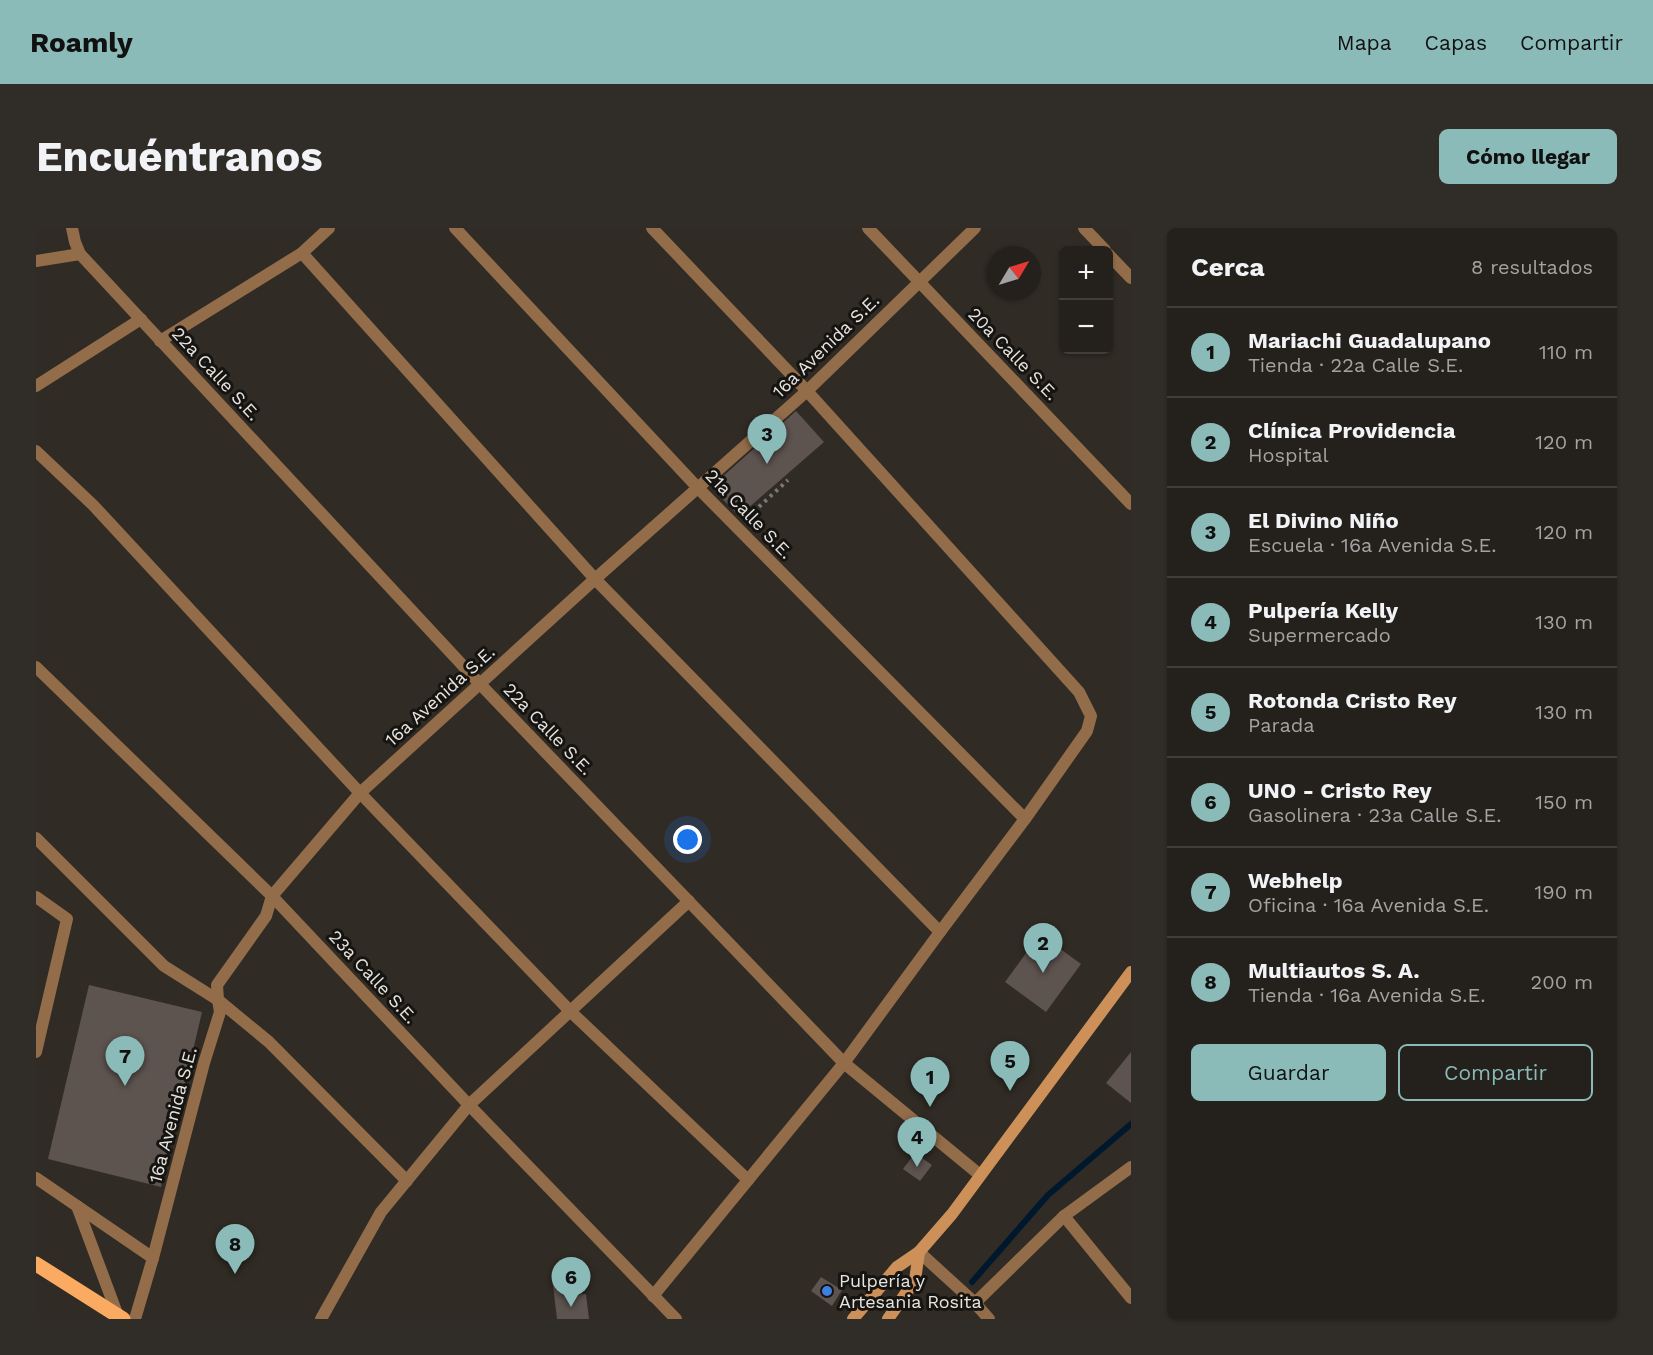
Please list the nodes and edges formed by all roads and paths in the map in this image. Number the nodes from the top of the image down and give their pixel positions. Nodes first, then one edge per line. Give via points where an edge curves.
1 (72, 228) edge
2 (329, 228) edge
3 (455, 228) edge
4 (652, 228) edge
5 (868, 228) edge
6 (975, 228) edge
7 (1084, 228) edge
8 (1101, 246) edge
9 (80, 254) junction
10 (302, 254) junction
11 (1113, 258) edge
12 (36, 261) edge
13 (1131, 278) edge
14 (919, 282) junction
15 (141, 319) junction
16 (160, 341) junction
17 (36, 386) edge
18 (807, 391) junction
19 (36, 451) edge
20 (788, 480) dead end
21 (698, 488) junction
22 (1131, 504) edge
23 (737, 528) junction
24 (595, 579) junction
25 (36, 667) edge
26 (480, 684) junction
27 (360, 793) junction
28 (1025, 819) junction
29 (36, 838) edge
30 (272, 896) junction
31 (36, 897) edge
32 (689, 901) junction
33 (940, 932) junction
34 (1131, 972) edge
35 (218, 1000) junction
36 (570, 1011) junction
37 (36, 1052) edge
38 (844, 1063) junction
39 (469, 1105) junction
40 (1131, 1167) edge
41 (980, 1175) junction
42 (36, 1178) edge
43 (748, 1180) junction
44 (407, 1181) junction
45 (78, 1206) junction
46 (1064, 1216) junction
47 (919, 1252) junction
48 (153, 1258) junction
49 (36, 1264) edge
50 (652, 1296) junction
51 (1131, 1298) edge
52 (975, 1303) junction
53 (120, 1318) edge
54 (135, 1319) edge
55 (321, 1319) edge
56 (676, 1319) edge
57 (853, 1319) edge
58 (888, 1319) edge
59 (988, 1319) edge

1 - 9 street, 22a Calle S.E.
2 - 10 street
3 - 21 street, 21a Calle S.E.
4 - 18 street
5 - 14 street, 20a Calle S.E.
6 - 14 street, 16a Avenida S.E.
7 - 8 street
9 - 12 street
9 - 15 street, 22a Calle S.E.
10 - 16 street
10 - 24 street
11 - 13 street
14 - 18 street, 16a Avenida S.E.
14 - 22 street, 20a Calle S.E.
15 - 16 street, 22a Calle S.E.
15 - 17 street
16 - 26 street, 22a Calle S.E.
18 - 21 street, 16a Avenida S.E.
18 - 28 street via 1079,692 1091,716 1087,731
19 - 27 street via 93,505
20 - 23 path
21 - 23 street, 21a Calle S.E.
21 - 24 street, 16a Avenida S.E.
23 - 28 street, 21a Calle S.E.
24 - 26 street, 16a Avenida S.E.
24 - 33 street
25 - 30 street, 23a Calle S.E.
26 - 27 street, 16a Avenida S.E.
26 - 32 street, 22a Calle S.E.
27 - 30 street, 16a Avenida S.E.
27 - 36 street
28 - 33 street
29 - 35 street via 164,966
30 - 35 street, 16a Avenida S.E. via 266,916 217,985
30 - 39 street, 23a Calle S.E.
31 - 37 street via 67,919
32 - 36 street
32 - 38 street, 22a Calle S.E.
33 - 38 street
34 - 41 main road
35 - 44 street via 269,1042
35 - 48 street, 16a Avenida S.E. via 220,1012
36 - 39 street
36 - 43 street
38 - 41 street, 22a Calle S.E.
38 - 43 street
39 - 44 street
39 - 50 street, 23a Calle S.E.
40 - 46 street
41 - 47 main road
42 - 45 street
43 - 50 street
44 - 55 street via 381,1212
45 - 48 street
45 - 53 street
46 - 51 street
46 - 52 street
47 - 52 street
47 - 57 main road via 897,1267
47 - 58 main road via 915,1280
48 - 54 street, 16a Avenida S.E.
49 - 53 main road
50 - 56 street, 23a Calle S.E.
52 - 59 street

